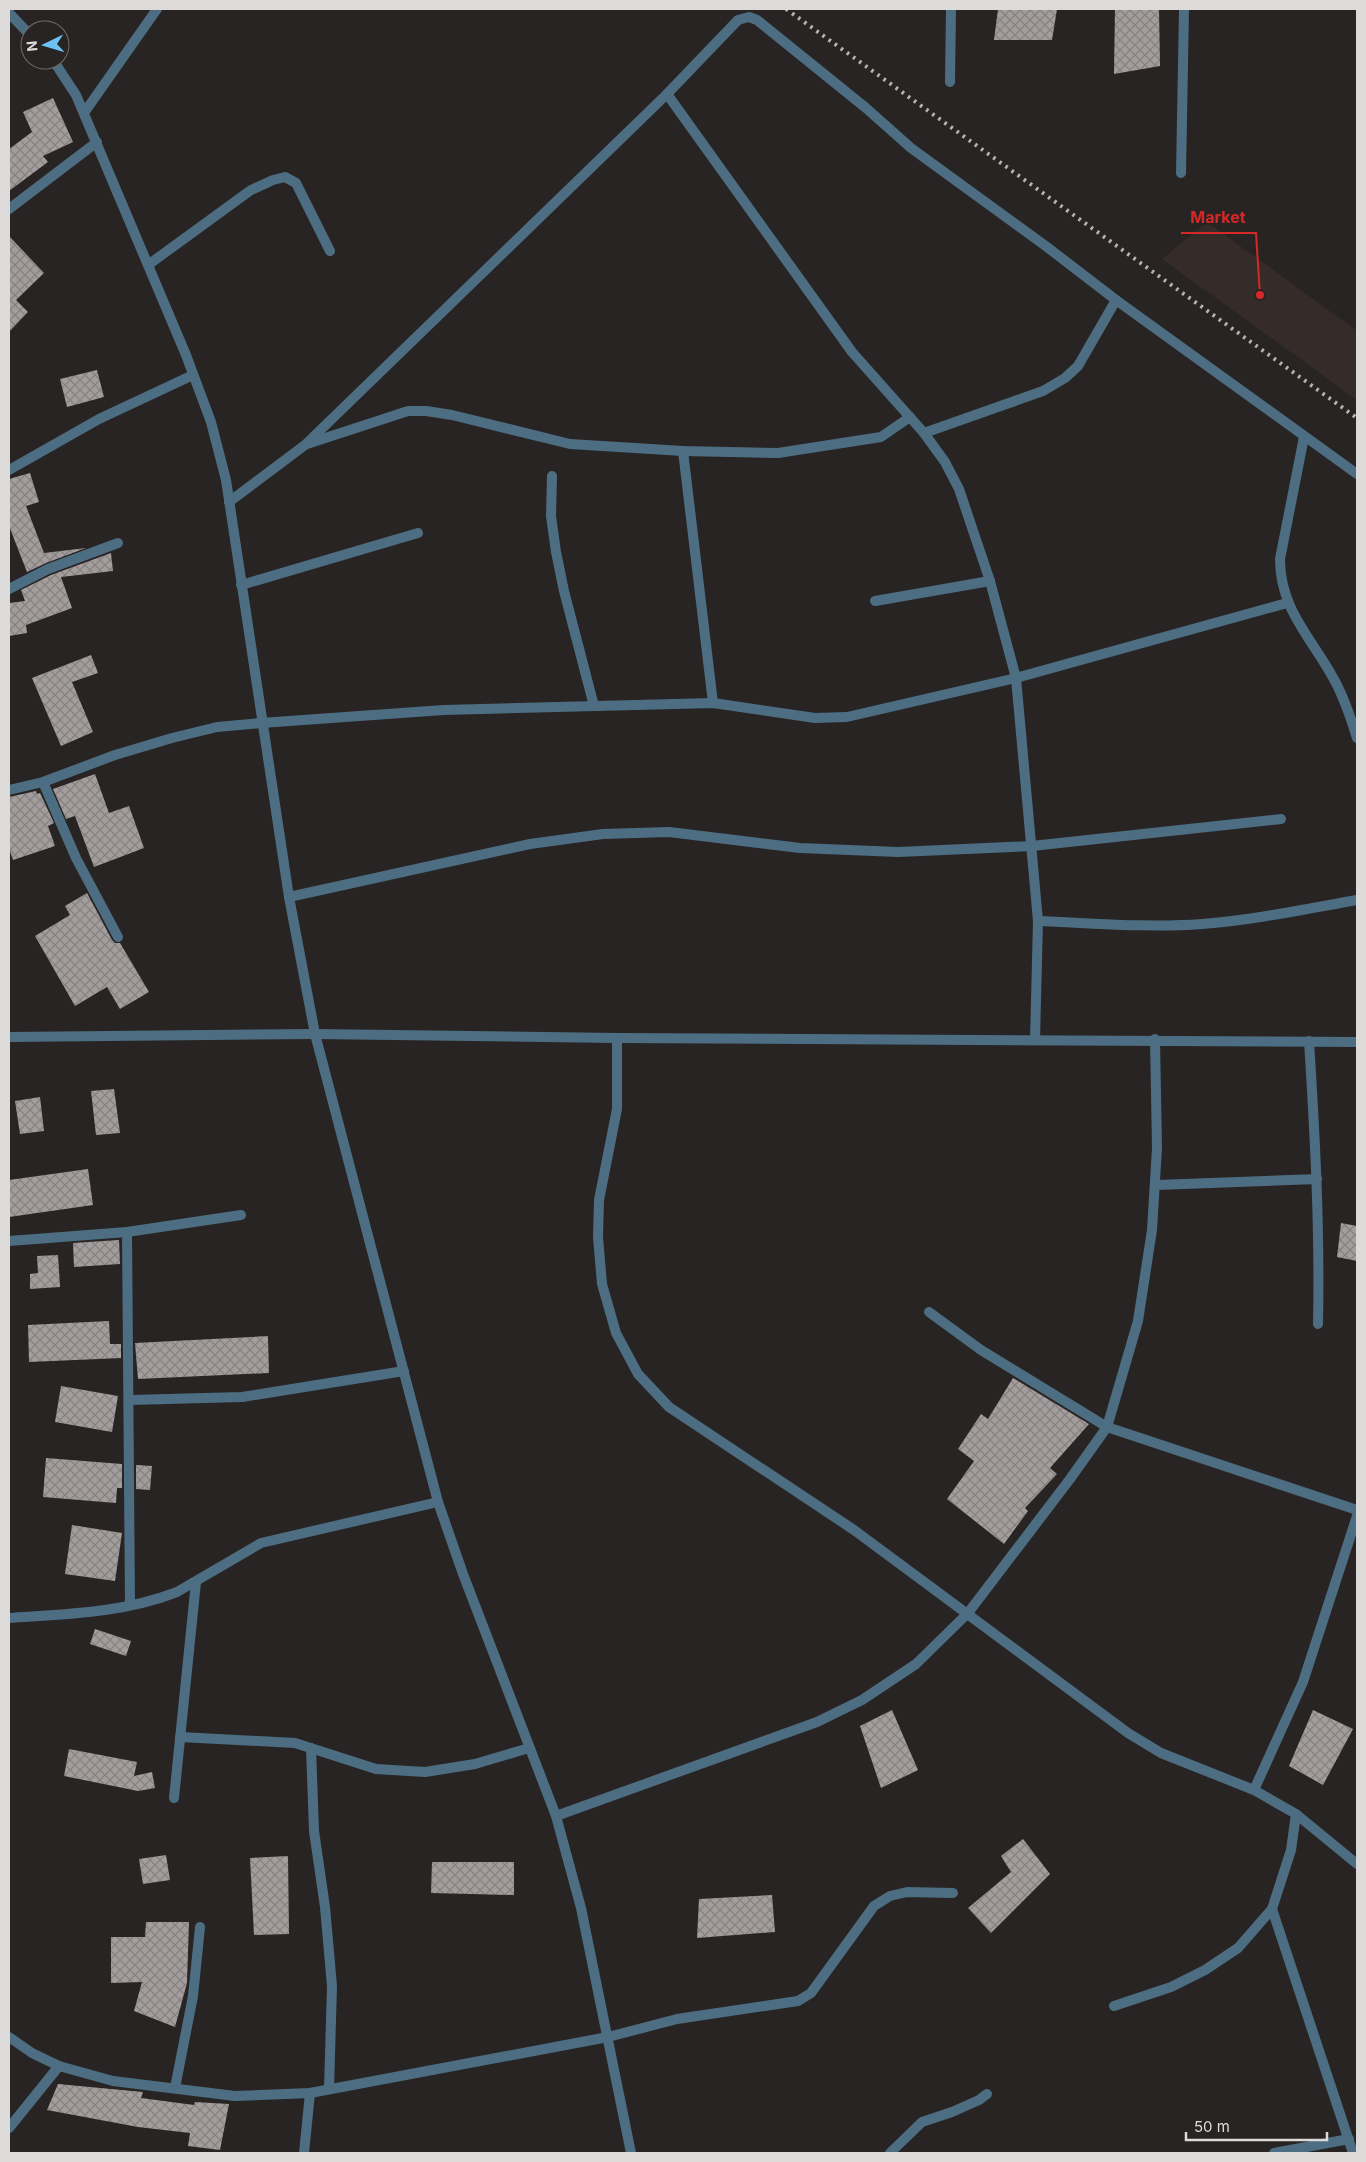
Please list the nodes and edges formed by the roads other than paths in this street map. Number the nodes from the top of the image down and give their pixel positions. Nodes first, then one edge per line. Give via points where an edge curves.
1 (157, 9) edge
2 (950, 9) edge
3 (1184, 9) edge
4 (9, 13) edge
5 (20, 25) edge
6 (60, 70) edge
7 (950, 82) dead end
8 (667, 94) junction
9 (84, 113) junction
10 (96, 142) junction
11 (1181, 173) dead end
12 (9, 209) edge
13 (330, 251) dead end
14 (148, 264) junction
15 (1116, 300) junction
16 (193, 375) junction
17 (910, 417) junction
18 (924, 433) junction
19 (1304, 437) junction
20 (305, 445) junction
21 (682, 451) junction
22 (9, 470) edge
23 (1357, 474) edge
24 (552, 476) dead end
25 (229, 502) junction
26 (418, 533) dead end
27 (118, 543) dead end
28 (990, 581) junction
29 (241, 585) junction
30 (9, 589) edge
31 (875, 602) dead end
32 (1287, 602) junction
33 (1016, 678) junction
34 (713, 703) junction
35 (594, 706) junction
36 (261, 723) junction
37 (1357, 738) edge
38 (43, 782) junction
39 (9, 790) edge
40 (1281, 819) dead end
41 (1032, 846) junction
42 (289, 897) junction
43 (1357, 900) edge
44 (1038, 921) junction
45 (118, 937) dead end
46 (315, 1034) junction
47 (9, 1037) edge
48 (616, 1038) junction
49 (1156, 1039) junction
50 (1035, 1040) junction
51 (1309, 1041) junction
52 (1357, 1042) edge
53 (1317, 1179) junction
54 (1156, 1186) junction
55 (241, 1215) dead end
56 (127, 1232) junction
57 (9, 1241) edge
58 (929, 1312) dead end
59 (1318, 1324) dead end
60 (404, 1370) junction
61 (130, 1400) junction
62 (1107, 1427) junction
63 (438, 1502) junction
64 (1357, 1510) edge
65 (1357, 1516) edge
66 (196, 1582) junction
67 (130, 1605) junction
68 (968, 1613) junction
69 (9, 1618) edge
70 (180, 1737) junction
71 (312, 1748) junction
72 (529, 1748) junction
73 (1254, 1790) junction
74 (174, 1798) dead end
75 (1296, 1814) junction
76 (556, 1816) junction
77 (1357, 1864) edge
78 (953, 1893) dead end
79 (1272, 1909) junction
80 (200, 1927) dead end
81 (1114, 2006) dead end
82 (9, 2037) edge
83 (608, 2037) junction
84 (59, 2066) junction
85 (175, 2088) junction
86 (329, 2089) junction
87 (310, 2093) junction
88 (987, 2094) dead end
89 (9, 2128) edge
90 (1349, 2139) junction
91 (304, 2153) edge
92 (631, 2153) edge
93 (890, 2153) edge
94 (1274, 2153) edge
95 (1352, 2153) edge

1 - 9 street
2 - 7 street
3 - 11 street
4 - 5 street
6 - 9 street
8 - 15 street via 738,20 756,20 911,148
8 - 17 street via 852,352
8 - 20 street
9 - 10 street
10 - 12 street
10 - 14 street
13 - 14 street via 296,183 285,177 252,190
14 - 16 street
15 - 18 street via 1078,366 1065,378 1043,391
15 - 19 street
16 - 22 street via 99,419
16 - 25 street via 210,422
17 - 18 street
17 - 21 street via 881,437 778,453
18 - 28 street via 959,489
19 - 23 street
19 - 32 street via 1280,559 1280,576
20 - 21 street via 408,411 426,411 570,444
20 - 25 street
21 - 34 street
24 - 35 street via 551,516 556,552
25 - 29 street
26 - 29 street
27 - 30 street via 48,569
28 - 31 street
28 - 33 street
29 - 36 street
32 - 33 street
32 - 37 street via 1348,707
33 - 34 street via 847,717 814,718
33 - 41 street
34 - 35 street
35 - 36 street via 444,710
36 - 38 street via 218,727 172,738
36 - 42 street
38 - 39 street
38 - 45 street via 76,858
40 - 41 street
41 - 42 street via 874,852 800,848 669,832 603,834 530,844
41 - 44 street
42 - 46 street
43 - 44 street via 1200,924
44 - 50 street
46 - 47 street
46 - 48 street
46 - 60 street
48 - 50 street
48 - 68 street via 617,1109 599,1200 598,1237 602,1284 616,1333 638,1374 669,1407 854,1530
49 - 50 street
49 - 51 street
49 - 54 street
51 - 52 street
51 - 53 street
53 - 54 street
53 - 59 street
54 - 62 street via 1138,1321
55 - 56 street
56 - 57 street
56 - 61 street
58 - 62 street via 982,1350
60 - 61 street via 242,1397
60 - 63 street
61 - 67 street
62 - 64 street
62 - 68 street
63 - 66 street via 261,1543
63 - 72 street
65 - 73 street via 1303,1682
66 - 67 street via 167,1596
66 - 70 street
67 - 69 street via 105,1612
68 - 73 street via 1160,1753
68 - 76 street via 916,1664 862,1700 817,1722
70 - 71 street via 295,1743
70 - 74 street
71 - 72 street via 376,1769 425,1772 475,1764
71 - 86 street via 314,1831 332,1986
72 - 76 street
73 - 75 street
75 - 77 street
75 - 79 street via 1291,1850
76 - 83 street via 581,1908
78 - 83 street via 907,1892 890,1896 874,1906 811,1993 798,2001 677,2019
79 - 81 street via 1238,1948 1205,1970
79 - 90 street
80 - 85 street via 193,1996
82 - 84 street
83 - 86 street
83 - 92 street
84 - 85 street via 113,2081
84 - 89 street
85 - 87 street via 235,2096
86 - 87 street
87 - 91 street
88 - 93 street via 952,2112 922,2122
90 - 94 street
90 - 95 street

